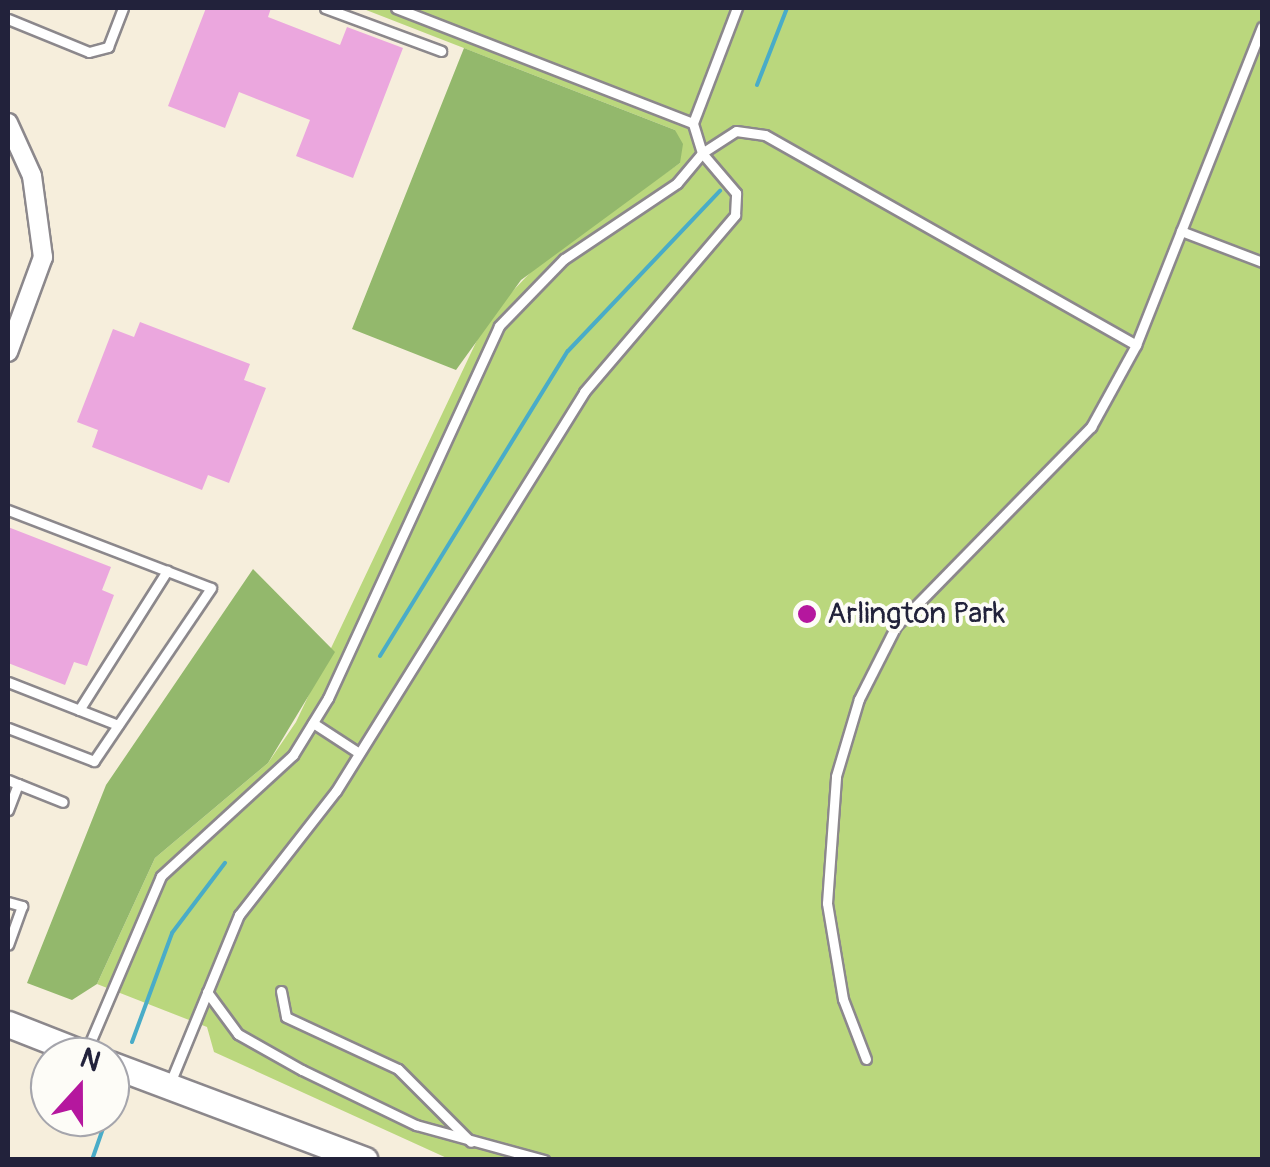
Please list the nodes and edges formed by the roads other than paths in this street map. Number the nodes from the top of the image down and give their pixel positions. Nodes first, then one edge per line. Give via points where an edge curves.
1 (123, 8) edge
2 (326, 8) edge
3 (396, 8) edge
4 (737, 8) edge
5 (8, 19) edge
6 (1262, 27) edge
7 (441, 51) dead end
8 (8, 123) edge
9 (693, 123) junction
10 (702, 153) junction
11 (1181, 231) junction
12 (1262, 262) edge
13 (1136, 345) junction
14 (8, 352) edge
15 (8, 510) edge
16 (167, 571) junction
17 (8, 682) edge
18 (79, 710) junction
19 (313, 723) junction
20 (118, 725) junction
21 (8, 728) edge
22 (359, 753) junction
23 (12, 782) edge
24 (63, 802) dead end
25 (8, 810) edge
26 (8, 902) edge
27 (8, 945) edge
28 (281, 991) dead end
29 (206, 992) junction
30 (8, 1024) edge
31 (40, 1037) edge
32 (96, 1037) edge
33 (866, 1059) dead end
34 (130, 1071) edge
35 (169, 1086) junction
36 (471, 1142) junction
37 (365, 1160) edge
38 (544, 1160) edge

1 - 5 lane via 108,47 89,52
2 - 7 lane
3 - 9 lane
4 - 9 lane
6 - 11 lane
8 - 14 street via 32,176 43,257
9 - 10 lane
10 - 13 lane via 736,131 765,136
10 - 19 lane via 676,183 564,260 499,326
10 - 22 lane via 736,193 735,214 584,392
11 - 12 lane
11 - 13 lane
13 - 33 lane via 1069,456 896,626 859,699 836,776 827,903 844,998
15 - 16 lane
16 - 18 lane
16 - 20 lane via 211,588
17 - 18 lane
18 - 20 lane
19 - 22 lane
19 - 32 lane via 244,806 161,876
20 - 21 lane via 94,761
22 - 29 lane via 238,914
23 - 24 lane
23 - 25 lane
26 - 27 lane via 22,906
28 - 36 lane via 286,1016 398,1069
29 - 35 lane
29 - 36 lane via 253,1046
30 - 31 main road
34 - 35 main road
35 - 37 main road
36 - 38 lane

